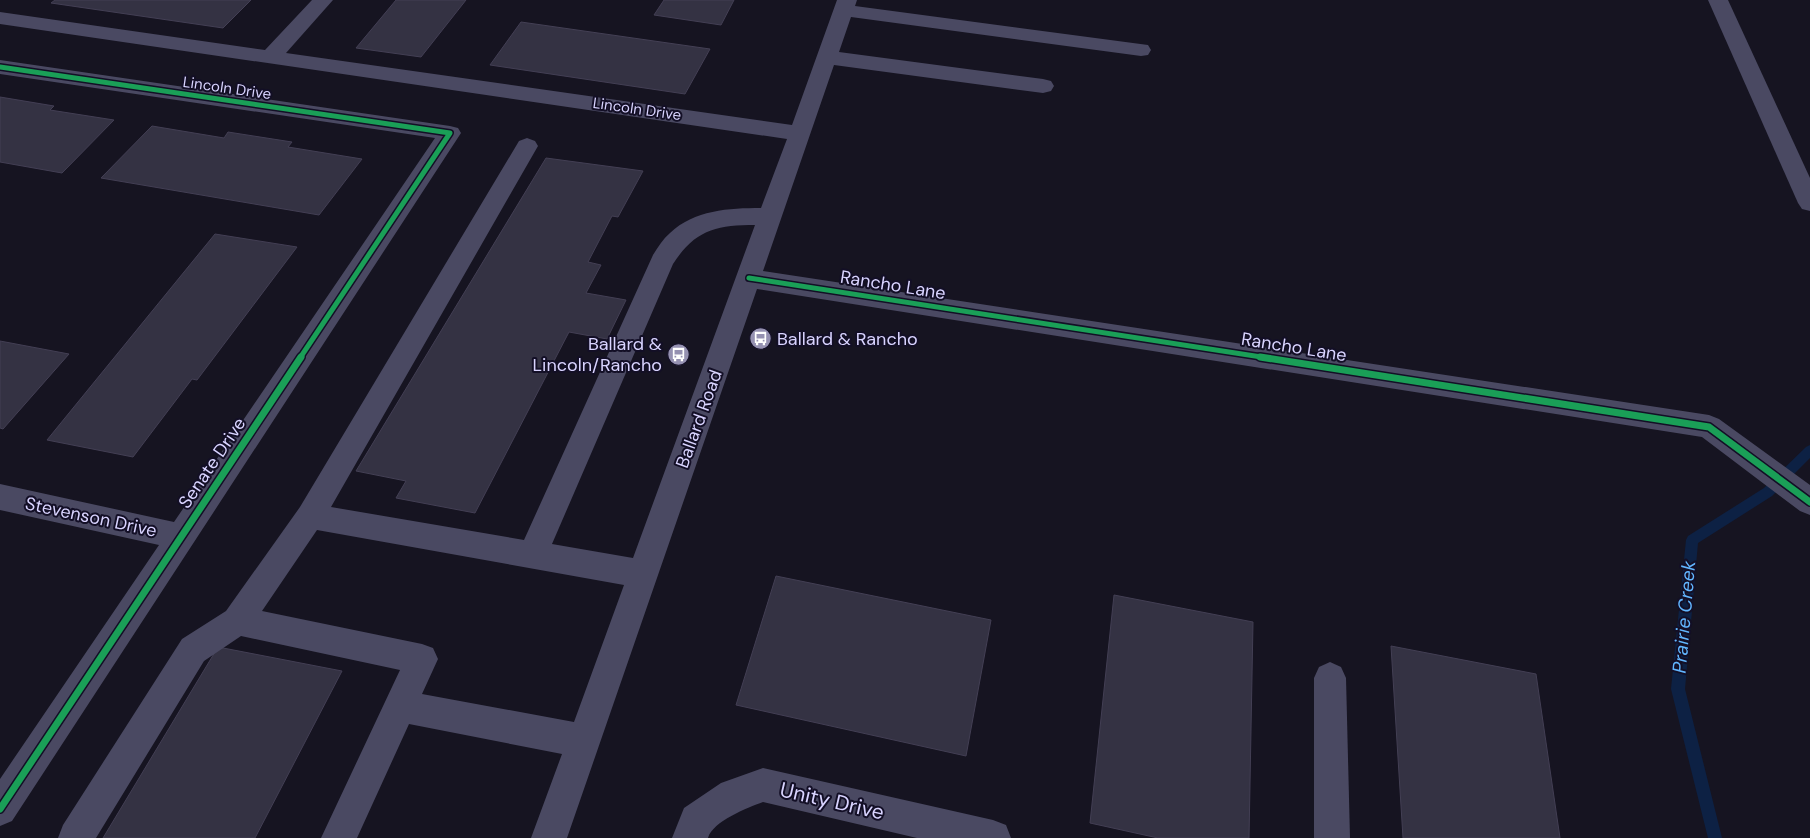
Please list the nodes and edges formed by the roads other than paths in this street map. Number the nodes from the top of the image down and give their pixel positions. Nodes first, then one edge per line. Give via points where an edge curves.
1 (323, 0) edge
2 (1718, 0) edge
3 (845, 5) edge
4 (0, 18) edge
5 (1142, 50) dead end
6 (270, 57) junction
7 (826, 57) junction
8 (0, 67) edge
9 (1043, 86) dead end
10 (450, 133) joint
11 (799, 133) junction
12 (527, 146) dead end
13 (1810, 203) edge
14 (771, 217) junction
15 (749, 278) junction
16 (0, 498) edge
17 (1810, 502) edge
18 (310, 516) junction
19 (181, 537) junction
20 (532, 556) junction
21 (643, 574) junction
22 (238, 621) junction
23 (1330, 678) dead end
24 (400, 706) junction
25 (584, 741) junction
26 (0, 809) edge
27 (76, 838) edge
28 (339, 838) edge
29 (549, 838) edge
30 (690, 838) edge
31 (993, 838) edge
32 (1332, 838) edge

1 - 6 street
2 - 13 street
3 - 5 street
3 - 7 street, Ballard Road
4 - 6 street, Lincoln Drive
6 - 11 street, Lincoln Drive
7 - 9 street
7 - 11 street, Ballard Road
8 - 10 street, Lincoln Drive
10 - 19 street, Senate Drive
11 - 14 street, Ballard Road
12 - 18 street
14 - 15 street, Ballard Road
14 - 20 street via 735,216 705,221 678,239 662,261
15 - 17 street, Rancho Lane via 1709,427
15 - 21 street, Ballard Road
16 - 19 street, Stevenson Drive
18 - 20 street
18 - 22 street
19 - 26 street, Senate Drive
20 - 21 street
21 - 25 street, Ballard Road
22 - 24 street via 422,659
22 - 27 street via 193,650
23 - 32 street
24 - 25 street
24 - 28 street
25 - 29 street, Ballard Road
30 - 31 street, Unity Drive via 696,820 733,795 763,785

